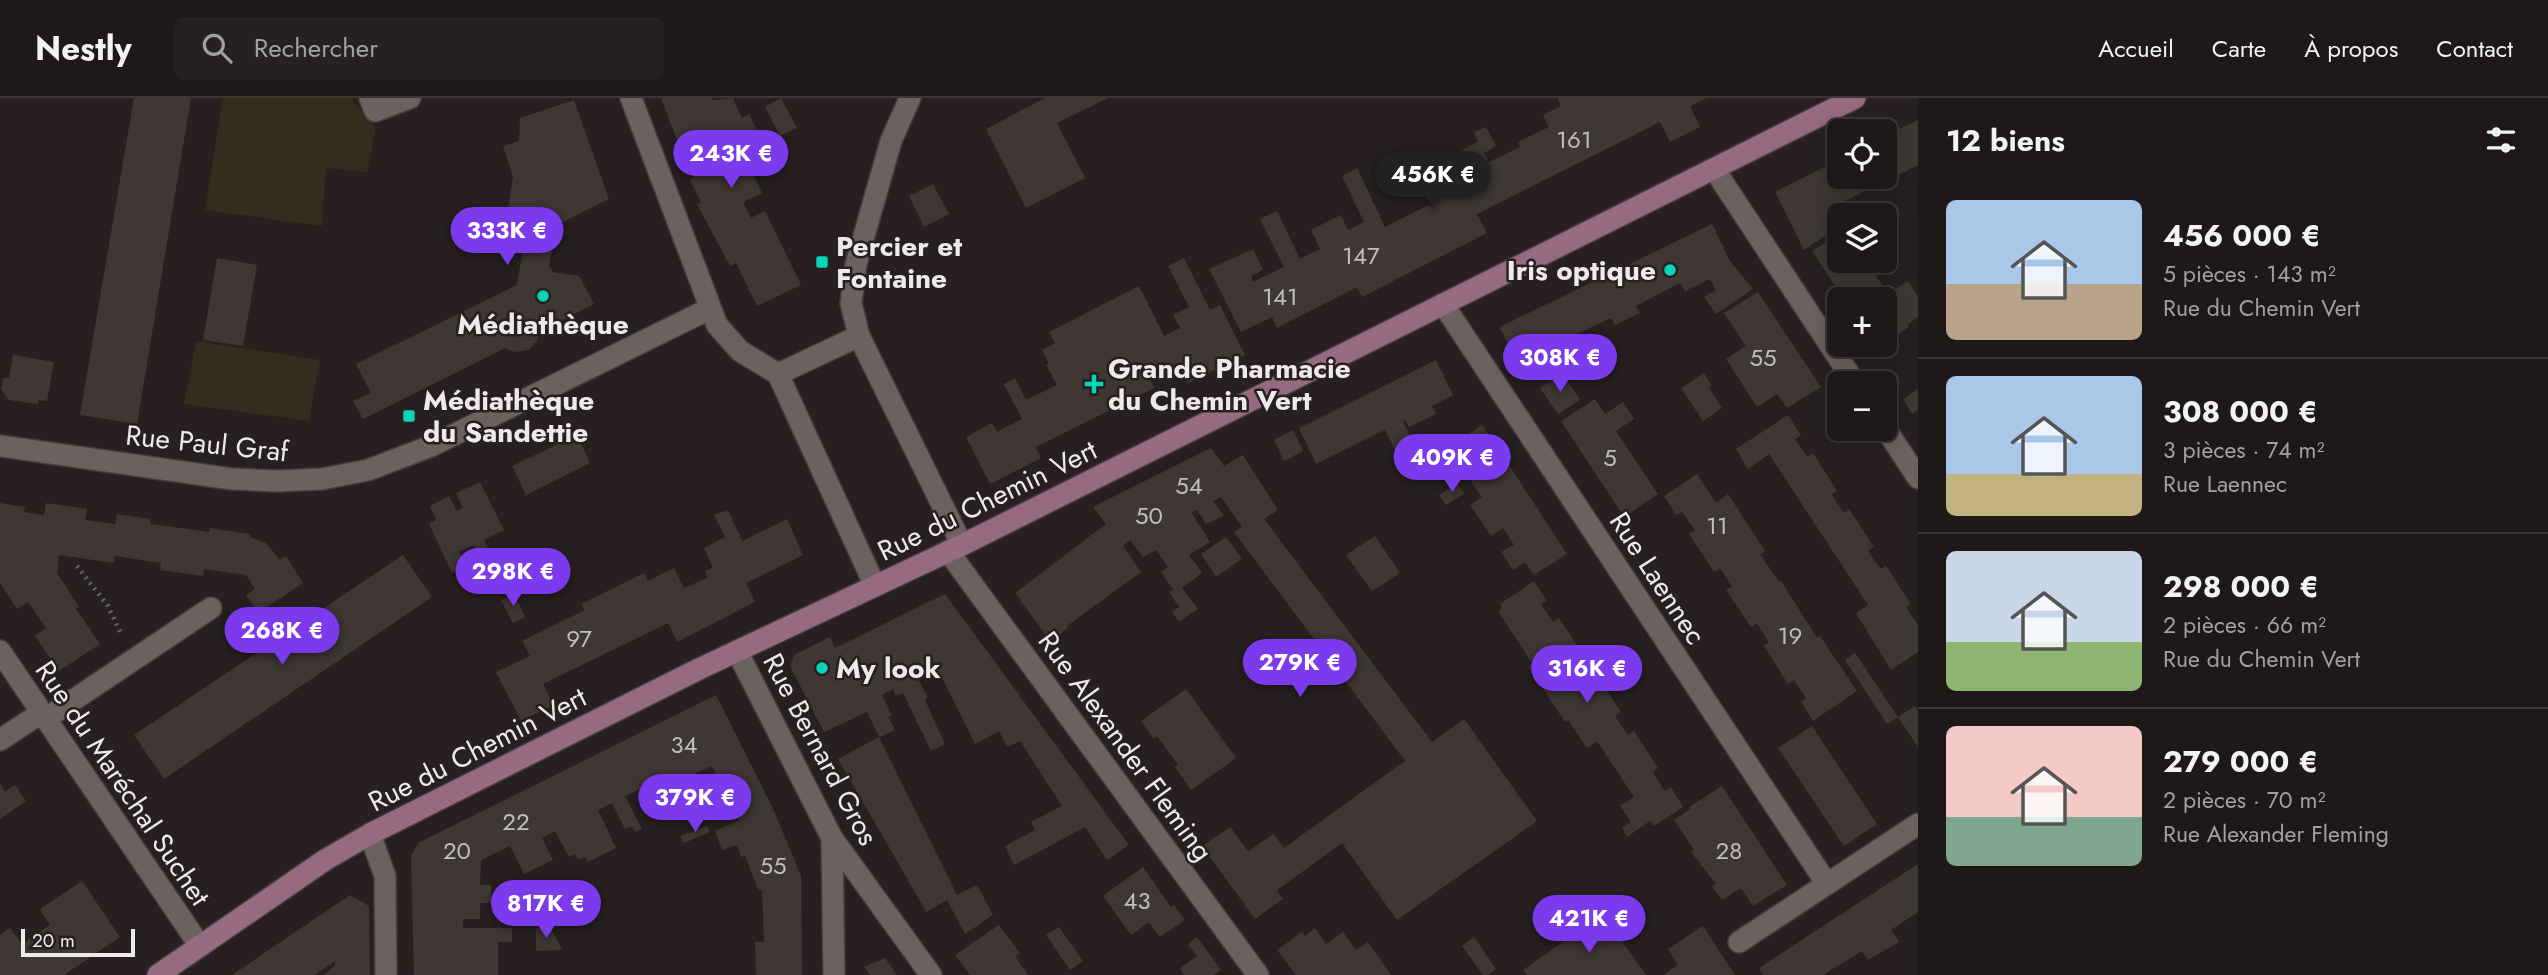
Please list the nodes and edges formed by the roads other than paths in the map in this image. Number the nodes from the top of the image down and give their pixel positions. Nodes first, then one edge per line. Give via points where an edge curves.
1 (370, 98) edge
2 (410, 98) edge
3 (631, 98) edge
4 (910, 98) edge
5 (1855, 98) edge
6 (1714, 169) junction
7 (1443, 304) junction
8 (709, 309) junction
9 (859, 336) junction
10 (1847, 371) edge
11 (778, 374) junction
12 (1894, 441) edge
13 (0, 446) edge
14 (1918, 478) edge
15 (955, 548) junction
16 (875, 586) junction
17 (211, 608) dead end
18 (0, 651) edge
19 (737, 651) junction
20 (43, 716) junction
21 (0, 740) edge
22 (1918, 824) edge
23 (370, 834) junction
24 (832, 838) junction
25 (1827, 884) junction
26 (1739, 942) dead end
27 (201, 946) junction
28 (158, 975) edge
29 (386, 975) edge
30 (834, 975) edge
31 (931, 975) edge
32 (1258, 975) edge

1 - 2 street via 375,111
3 - 8 street
4 - 9 street, Rue Alexander Fleming via 891,141 856,264 851,303
5 - 6 street, Rue du Chemin Vert
6 - 7 street, Rue du Chemin Vert
6 - 10 street
7 - 15 street, Rue du Chemin Vert
7 - 25 street, Rue Laennec
8 - 11 street via 740,351
8 - 13 street, Rue Paul Graf via 431,446 389,463 333,477 232,479
9 - 11 street
9 - 15 street, Rue Alexander Fleming
11 - 16 street
12 - 14 street
15 - 16 street, Rue du Chemin Vert
15 - 32 street, Rue Alexander Fleming
16 - 19 street, Rue du Chemin Vert
17 - 20 street
18 - 20 street, Rue du Maréchal Suchet
19 - 23 street, Rue du Chemin Vert
19 - 24 street, Rue Bernard Gros
20 - 21 street
20 - 27 street, Rue du Maréchal Suchet
22 - 25 street
23 - 27 street, Rue du Chemin Vert
23 - 29 street via 385,876
24 - 30 street
24 - 31 street, Rue Bernard Gros
25 - 26 street
27 - 28 street, Rue du Chemin Vert

